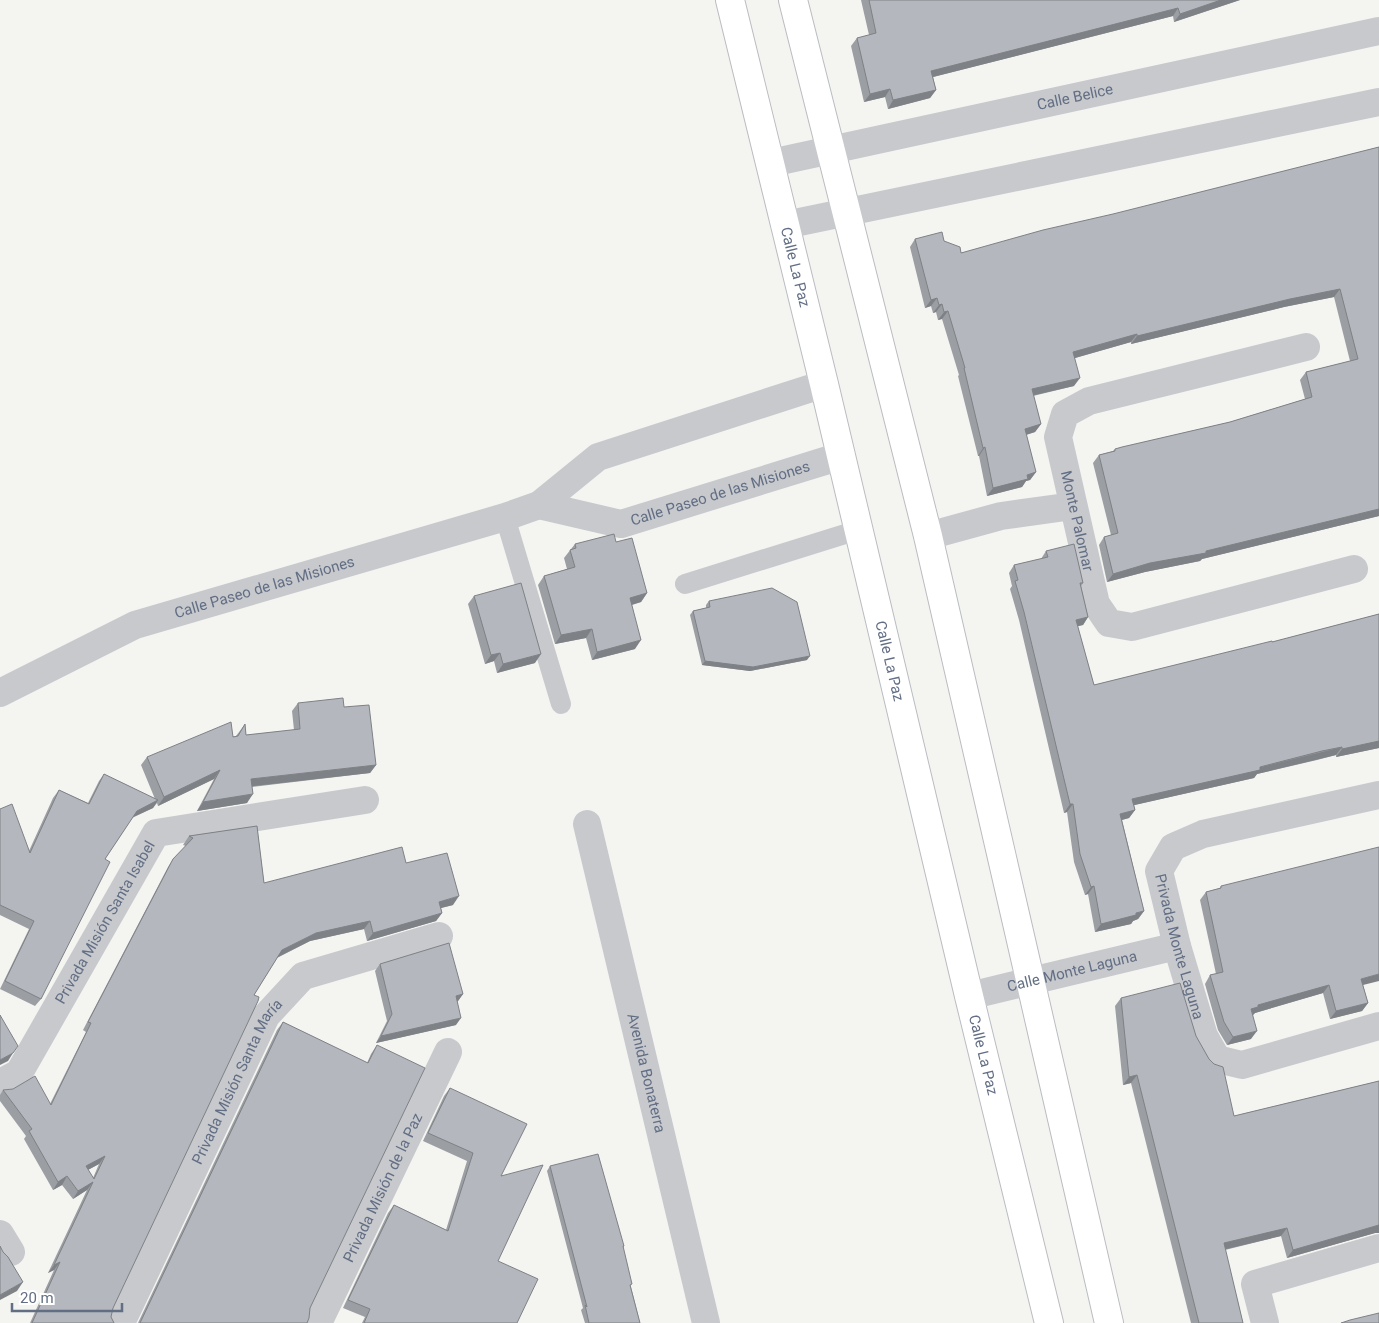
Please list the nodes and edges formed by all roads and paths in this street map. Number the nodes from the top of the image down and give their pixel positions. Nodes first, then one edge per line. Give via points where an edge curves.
1 (730, 0) edge
2 (793, 0) edge
3 (1379, 31) edge
4 (1379, 102) edge
5 (832, 150) junction
6 (771, 163) junction
7 (847, 213) junction
8 (785, 224) junction
9 (1306, 347) dead end
10 (824, 384) junction
11 (841, 456) junction
12 (539, 505) junction
13 (1073, 506) junction
14 (505, 517) junction
15 (858, 530) junction
16 (928, 536) junction
17 (1354, 569) dead end
18 (685, 584) dead end
19 (0, 693) edge
20 (561, 704) dead end
21 (1379, 795) edge
22 (364, 800) dead end
23 (587, 824) dead end
24 (439, 936) dead end
25 (1177, 946) junction
26 (1029, 981) junction
27 (969, 996) junction
28 (1379, 1026) edge
29 (448, 1052) dead end
30 (0, 1083) edge
31 (1379, 1248) edge
32 (121, 1323) edge
33 (318, 1323) edge
34 (706, 1323) edge
35 (1049, 1323) edge
36 (1108, 1323) edge
37 (1265, 1323) edge

1 - 6 main road, Calle La Paz
2 - 5 main road
3 - 5 street, Calle Belice
4 - 7 street
5 - 6 street, Calle Belice
5 - 7 main road
6 - 8 main road, Calle La Paz
7 - 8 street
7 - 16 main road
8 - 10 main road, Calle La Paz
9 - 13 street, Monte Palomar via 1089,401 1065,414 1058,437
10 - 11 main road, Calle La Paz
10 - 12 street, Calle Paseo de las Misiones via 598,456
11 - 12 street, Calle Paseo de las Misiones via 621,524
11 - 15 main road, Calle La Paz
12 - 14 street, Calle Paseo de las Misiones
13 - 16 street via 1001,516
13 - 17 street, Monte Palomar via 1096,604 1109,623 1132,627
14 - 19 street, Calle Paseo de las Misiones via 135,625
14 - 20 lane
15 - 18 lane
15 - 27 main road, Calle La Paz
16 - 26 main road
21 - 25 street, Privada Monte Laguna via 1203,834 1173,847 1159,871
22 - 30 street, Privada Misión Santa Isabel via 156,833 19,1073
23 - 34 street, Avenida Bonaterra
24 - 32 street, Privada Misión Santa María via 303,976 266,1016
25 - 26 street, Calle Monte Laguna
25 - 28 street, Privada Monte Laguna via 1204,1036 1217,1059 1242,1065
26 - 27 street, Calle Monte Laguna
26 - 36 main road
27 - 35 main road, Calle La Paz
29 - 33 street, Privada Misión de la Paz
31 - 37 street via 1255,1284

